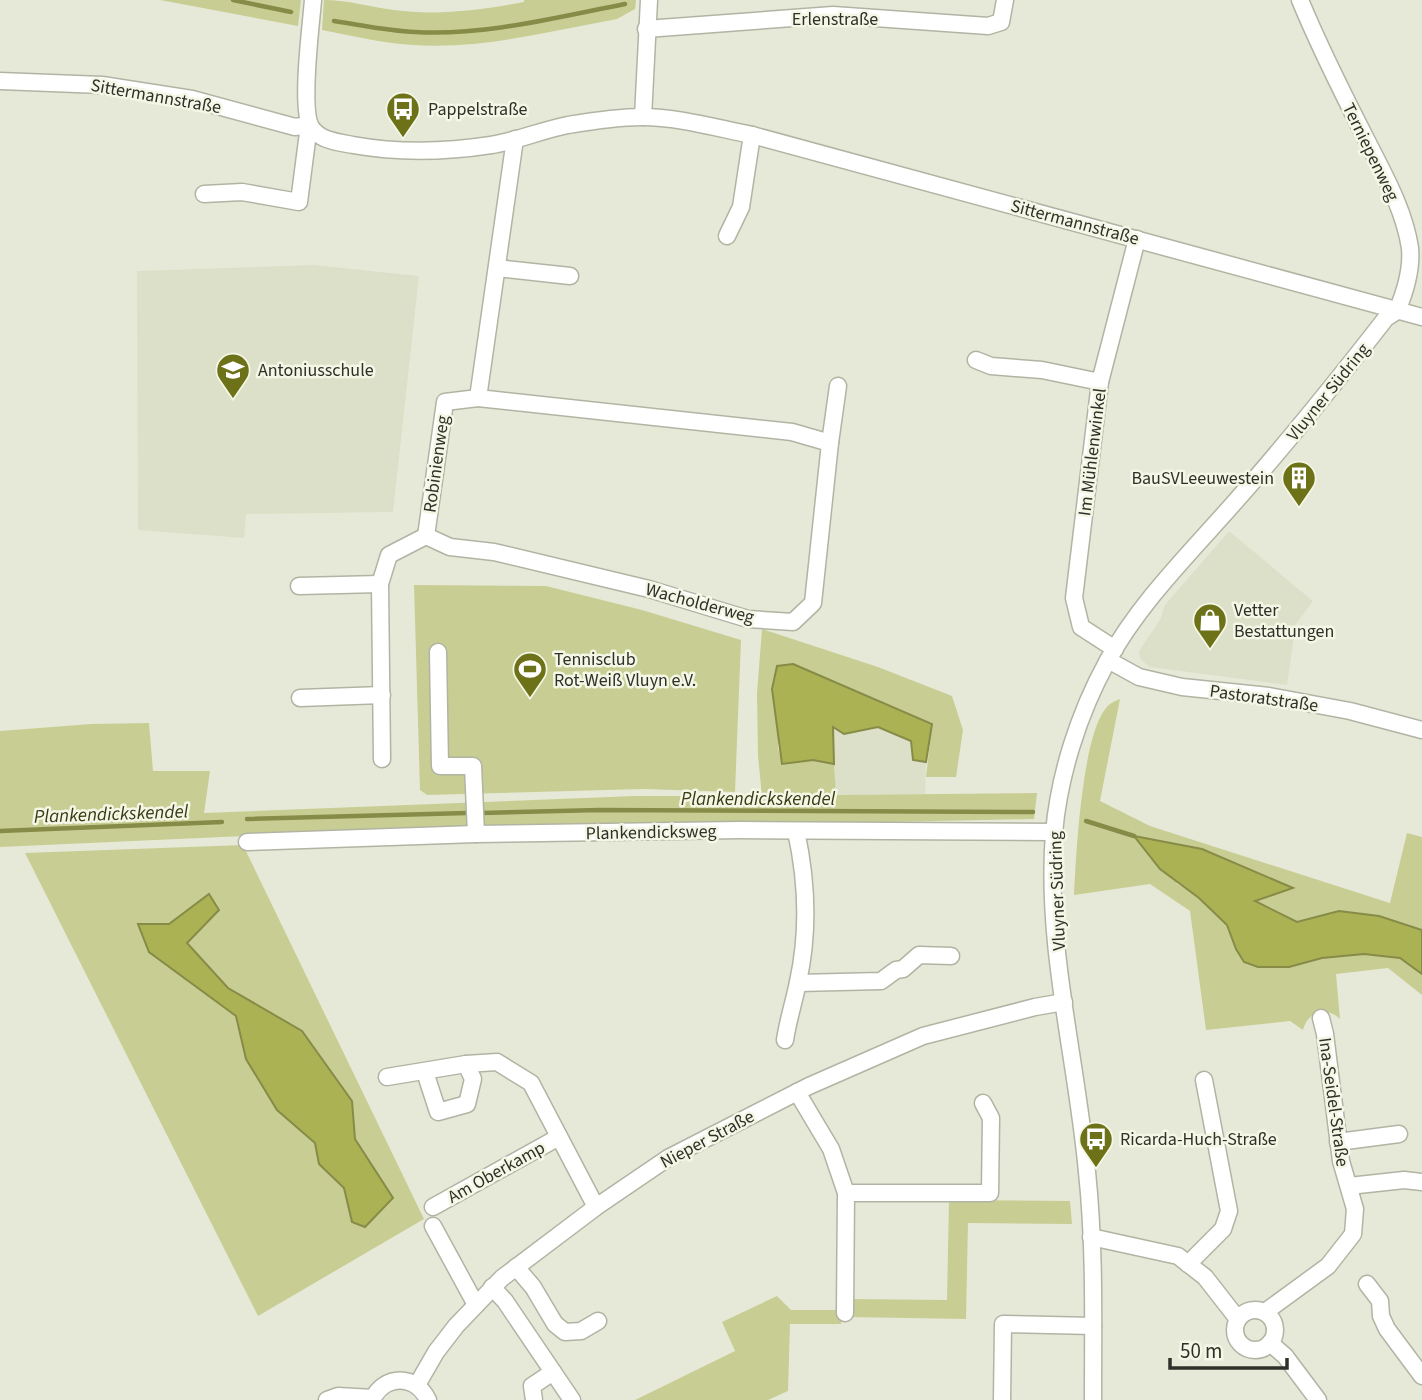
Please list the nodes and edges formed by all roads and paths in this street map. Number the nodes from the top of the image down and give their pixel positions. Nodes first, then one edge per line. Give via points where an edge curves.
1 (313, 0) edge
2 (649, 0) edge
3 (1004, 0) edge
4 (1300, 0) edge
5 (646, 29) junction
6 (0, 81) edge
7 (643, 117) junction
8 (309, 125) junction
9 (752, 135) junction
10 (515, 139) junction
11 (204, 194) dead end
12 (727, 236) dead end
13 (1138, 239) junction
14 (497, 268) junction
15 (570, 276) dead end
16 (1397, 311) junction
17 (1422, 317) edge
18 (976, 360) dead end
19 (1100, 382) junction
20 (838, 386) dead end
21 (478, 398) junction
22 (830, 443) junction
23 (426, 536) junction
24 (380, 584) junction
25 (299, 586) dead end
26 (438, 652) dead end
27 (1111, 655) junction
28 (382, 695) junction
29 (300, 698) dead end
30 (1422, 730) edge
31 (382, 759) dead end
32 (796, 831) junction
33 (1054, 832) junction
34 (476, 834) junction
35 (247, 842) dead end
36 (951, 956) dead end
37 (798, 983) junction
38 (1064, 1002) junction
39 (1321, 1018) dead end
40 (785, 1040) dead end
41 (466, 1064) junction
42 (425, 1072) junction
43 (387, 1077) dead end
44 (1204, 1080) dead end
45 (797, 1092) junction
46 (983, 1103) dead end
47 (1399, 1134) dead end
48 (559, 1137) junction
49 (1338, 1142) junction
50 (1422, 1182) edge
51 (1349, 1186) junction
52 (846, 1193) junction
53 (433, 1207) dead end
54 (596, 1207) junction
55 (433, 1226) dead end
56 (1091, 1237) junction
57 (1188, 1264) junction
58 (516, 1267) junction
59 (1367, 1284) dead end
60 (492, 1287) junction
61 (476, 1305) junction
62 (1265, 1312) junction
63 (845, 1313) dead end
64 (1237, 1318) junction
65 (598, 1321) dead end
66 (1093, 1326) junction
67 (1270, 1343) junction
68 (553, 1372) junction
69 (1422, 1376) edge
70 (417, 1385) junction
71 (372, 1399) edge
72 (327, 1400) edge
73 (428, 1400) edge
74 (534, 1400) edge
75 (572, 1400) edge
76 (1002, 1400) edge
77 (1093, 1400) edge
78 (1318, 1400) edge

1 - 8 street via 307,74
2 - 5 street
3 - 5 street, Erlenstraße via 1001,22 988,26 833,15
4 - 16 street, Terniepenweg via 1405,223 1410,251
5 - 7 street
6 - 8 street, Sittermannstraße via 102,85 192,99 295,127
7 - 9 street, Sittermannstraße
7 - 10 street, Sittermannstraße via 568,125
8 - 10 street, Sittermannstraße via 330,141 368,148 432,151
8 - 11 street via 299,202 242,192
9 - 12 street via 741,207
9 - 13 street, Sittermannstraße
10 - 14 street
13 - 16 street, Sittermannstraße
13 - 19 street, Im Mühlenwinkel
14 - 15 street
14 - 21 street
16 - 17 street
16 - 27 street, Vluyner Südring via 1386,318 1284,446 1166,580
18 - 19 street
19 - 27 street, Im Mühlenwinkel via 1074,598 1081,627
20 - 22 street, Wacholderweg
21 - 22 street via 792,432
21 - 23 street, Robinienweg via 445,402
22 - 23 street, Wacholderweg via 813,603 793,622 748,619 638,586 494,552 450,547
23 - 24 street, Robinienweg via 389,555
24 - 25 street
24 - 28 street, Robinienweg
26 - 34 street via 440,766 473,766
27 - 30 street, Pastoratstraße via 1139,677 1182,687 1269,696
27 - 33 street, Vluyner Südring via 1090,696 1067,764
28 - 29 street
28 - 31 street, Robinienweg
32 - 33 street, Plankendicksweg
32 - 34 street, Plankendicksweg
32 - 37 street via 804,867 806,918
33 - 38 street, Vluyner Südring via 1055,912
34 - 35 street, Plankendicksweg
36 - 37 street via 919,955 881,981
37 - 40 street
38 - 45 street, Nieper Straße via 923,1036
38 - 56 street, Vluyner Südring via 1087,1171
39 - 49 street, Ina-Seidel-Straße via 1336,1096
41 - 42 street, Am Oberkamp
41 - 42 street via 473,1079 467,1104 439,1111
41 - 48 street, Am Oberkamp via 498,1062 531,1083
42 - 43 street, Am Oberkamp
44 - 57 street via 1229,1211 1223,1229
45 - 52 street via 831,1149
45 - 54 street, Nieper Straße via 668,1158
46 - 52 street via 990,1118 990,1194
47 - 49 street
48 - 53 street, Am Oberkamp
48 - 54 street, Am Oberkamp
49 - 51 street, Ina-Seidel-Straße
50 - 51 street, Ina-Seidel-Straße
51 - 62 street, Ina-Seidel-Straße via 1355,1209 1353,1234 1328,1266
52 - 63 street
54 - 58 street, Nieper Straße
55 - 61 street
56 - 57 street via 1178,1256
56 - 66 street, Vluyner Südring
57 - 64 street via 1205,1277
58 - 60 street, Nieper Straße
58 - 65 street via 565,1332 581,1331
59 - 69 street via 1380,1301 1387,1329
60 - 61 street, Nieper Straße
60 - 68 street
61 - 70 street, Nieper Straße via 436,1352
62 - 64 street via 1256,1310
62 - 67 street via 1274,1324
64 - 67 street via 1234,1331 1238,1341 1258,1350
66 - 76 street via 1003,1324
66 - 77 street, Vluyner Südring
67 - 78 street
68 - 74 street via 532,1387
68 - 75 street
70 - 71 street via 392,1381
70 - 73 street
71 - 72 street via 338,1396

